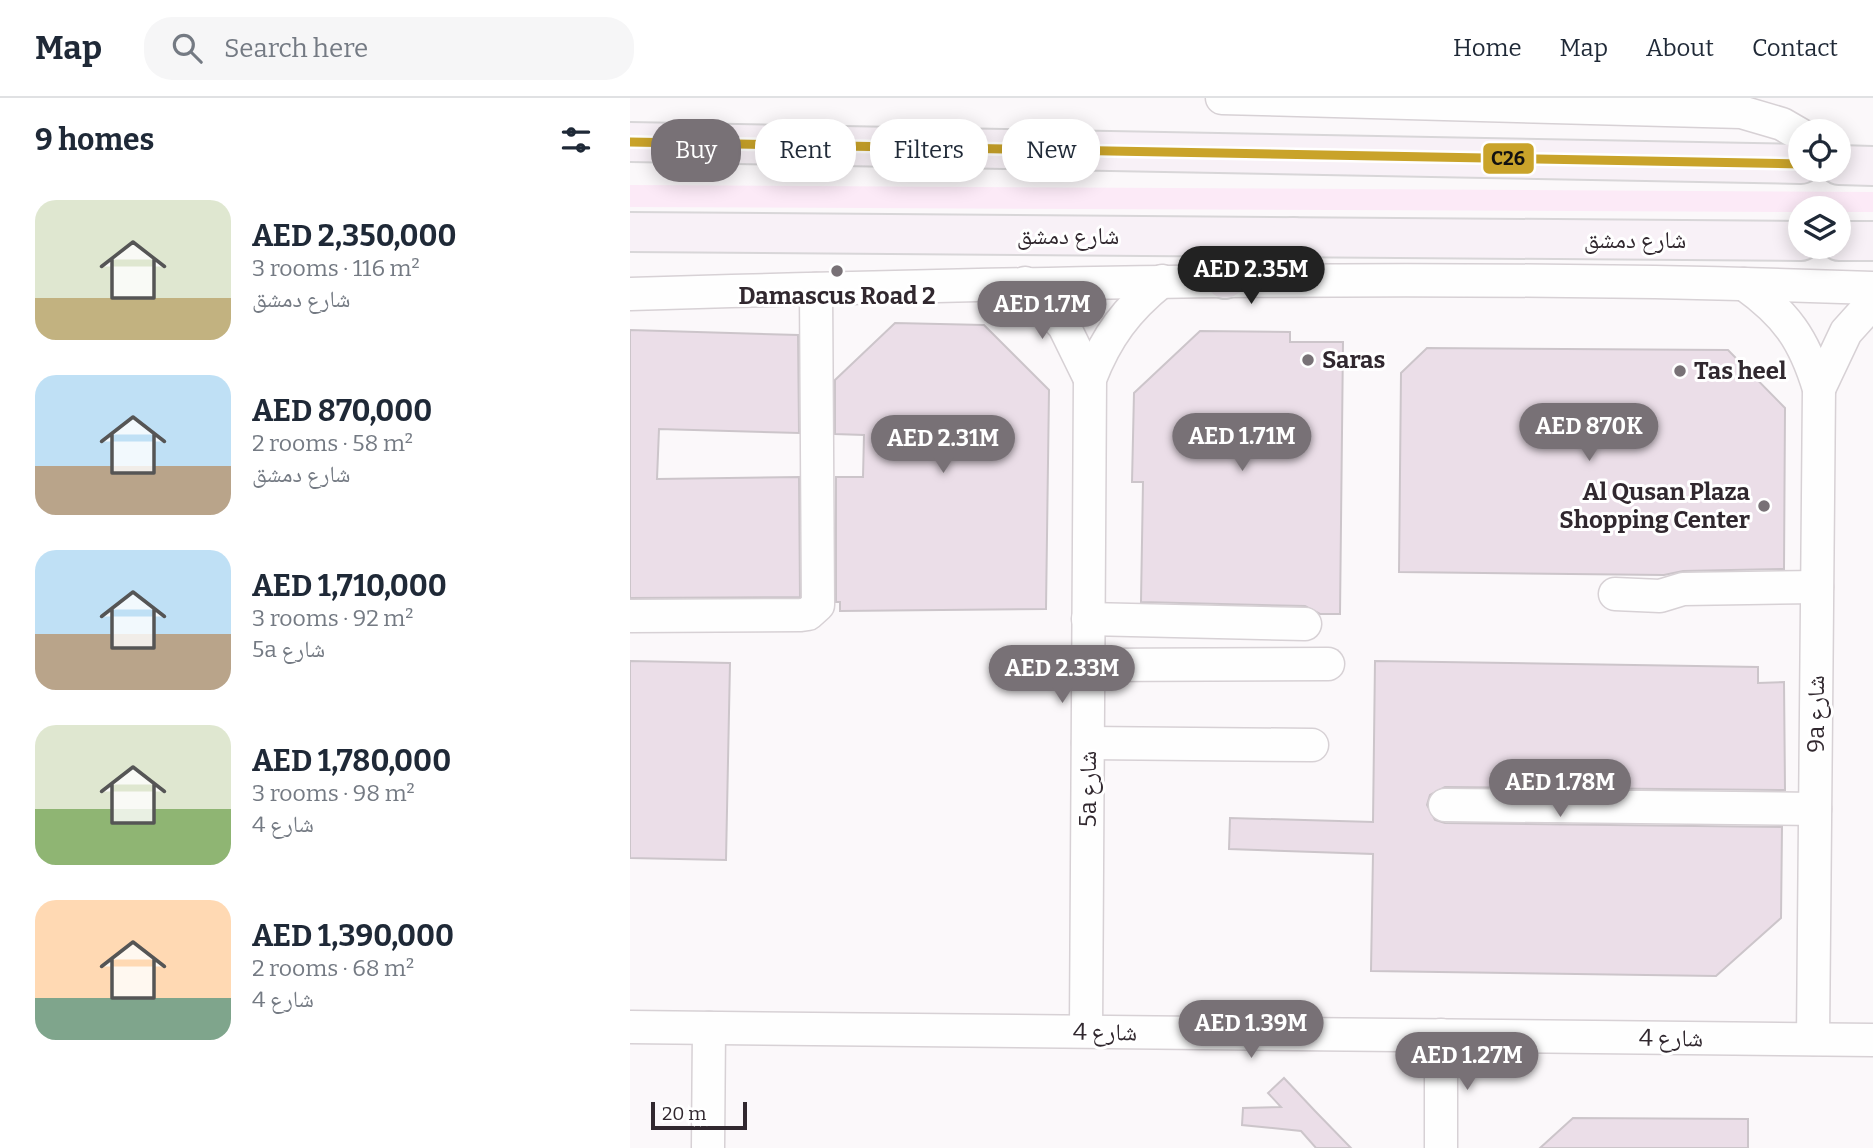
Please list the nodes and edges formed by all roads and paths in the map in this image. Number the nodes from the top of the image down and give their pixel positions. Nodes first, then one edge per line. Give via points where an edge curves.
1 (1222, 98) edge
2 (1788, 127) edge
3 (630, 142) edge
4 (1788, 164) edge
5 (1851, 165) edge
6 (1873, 166) edge
7 (630, 233) edge
8 (1293, 237) junction
9 (1788, 241) edge
10 (1851, 241) edge
11 (1873, 241) edge
12 (1225, 279) junction
13 (1162, 281) junction
14 (1025, 283) junction
15 (1744, 284) junction
16 (1873, 288) edge
17 (816, 289) junction
18 (630, 294) edge
19 (1873, 302) edge
20 (1090, 379) junction
21 (1819, 389) junction
22 (1615, 594) dead end
23 (1817, 597) junction
24 (630, 616) edge
25 (1088, 619) junction
26 (1305, 624) dead end
27 (1328, 664) dead end
28 (1088, 665) junction
29 (1088, 743) junction
30 (1312, 746) dead end
31 (1445, 805) dead end
32 (1815, 809) junction
33 (630, 1027) edge
34 (709, 1028) junction
35 (1086, 1031) junction
36 (1441, 1035) junction
37 (1813, 1039) junction
38 (1873, 1040) edge
39 (708, 1148) edge
40 (1441, 1148) edge

1 - 2 street via 1741,112
3 - 4 main road
5 - 6 main road
7 - 8 main road, شارع دمشق
8 - 9 main road, شارع دمشق
8 - 12 main road
10 - 11 main road
12 - 13 street
12 - 15 street
13 - 14 street
13 - 20 street, 5a شارع via 1117,324
14 - 17 street
14 - 20 street, 5a شارع via 1064,326
15 - 16 street
15 - 21 street, 9a شارع via 1771,303 1793,328 1810,357
17 - 18 street
17 - 24 street via 818,605 801,615
19 - 21 street, 9a شارع via 1846,332
20 - 25 street, 5a شارع
21 - 23 street, 9a شارع
22 - 23 street via 1660,596 1677,589
23 - 32 street, 9a شارع
25 - 26 street
25 - 28 street, 5a شارع
27 - 28 street
28 - 29 street, 5a شارع
29 - 30 street
29 - 35 street, 5a شارع
31 - 32 street
32 - 37 street, 9a شارع
33 - 34 street, شارع 4
34 - 35 street, شارع 4
34 - 39 street
35 - 36 street, شارع 4
36 - 37 street, شارع 4
36 - 40 street
37 - 38 street, شارع 4

